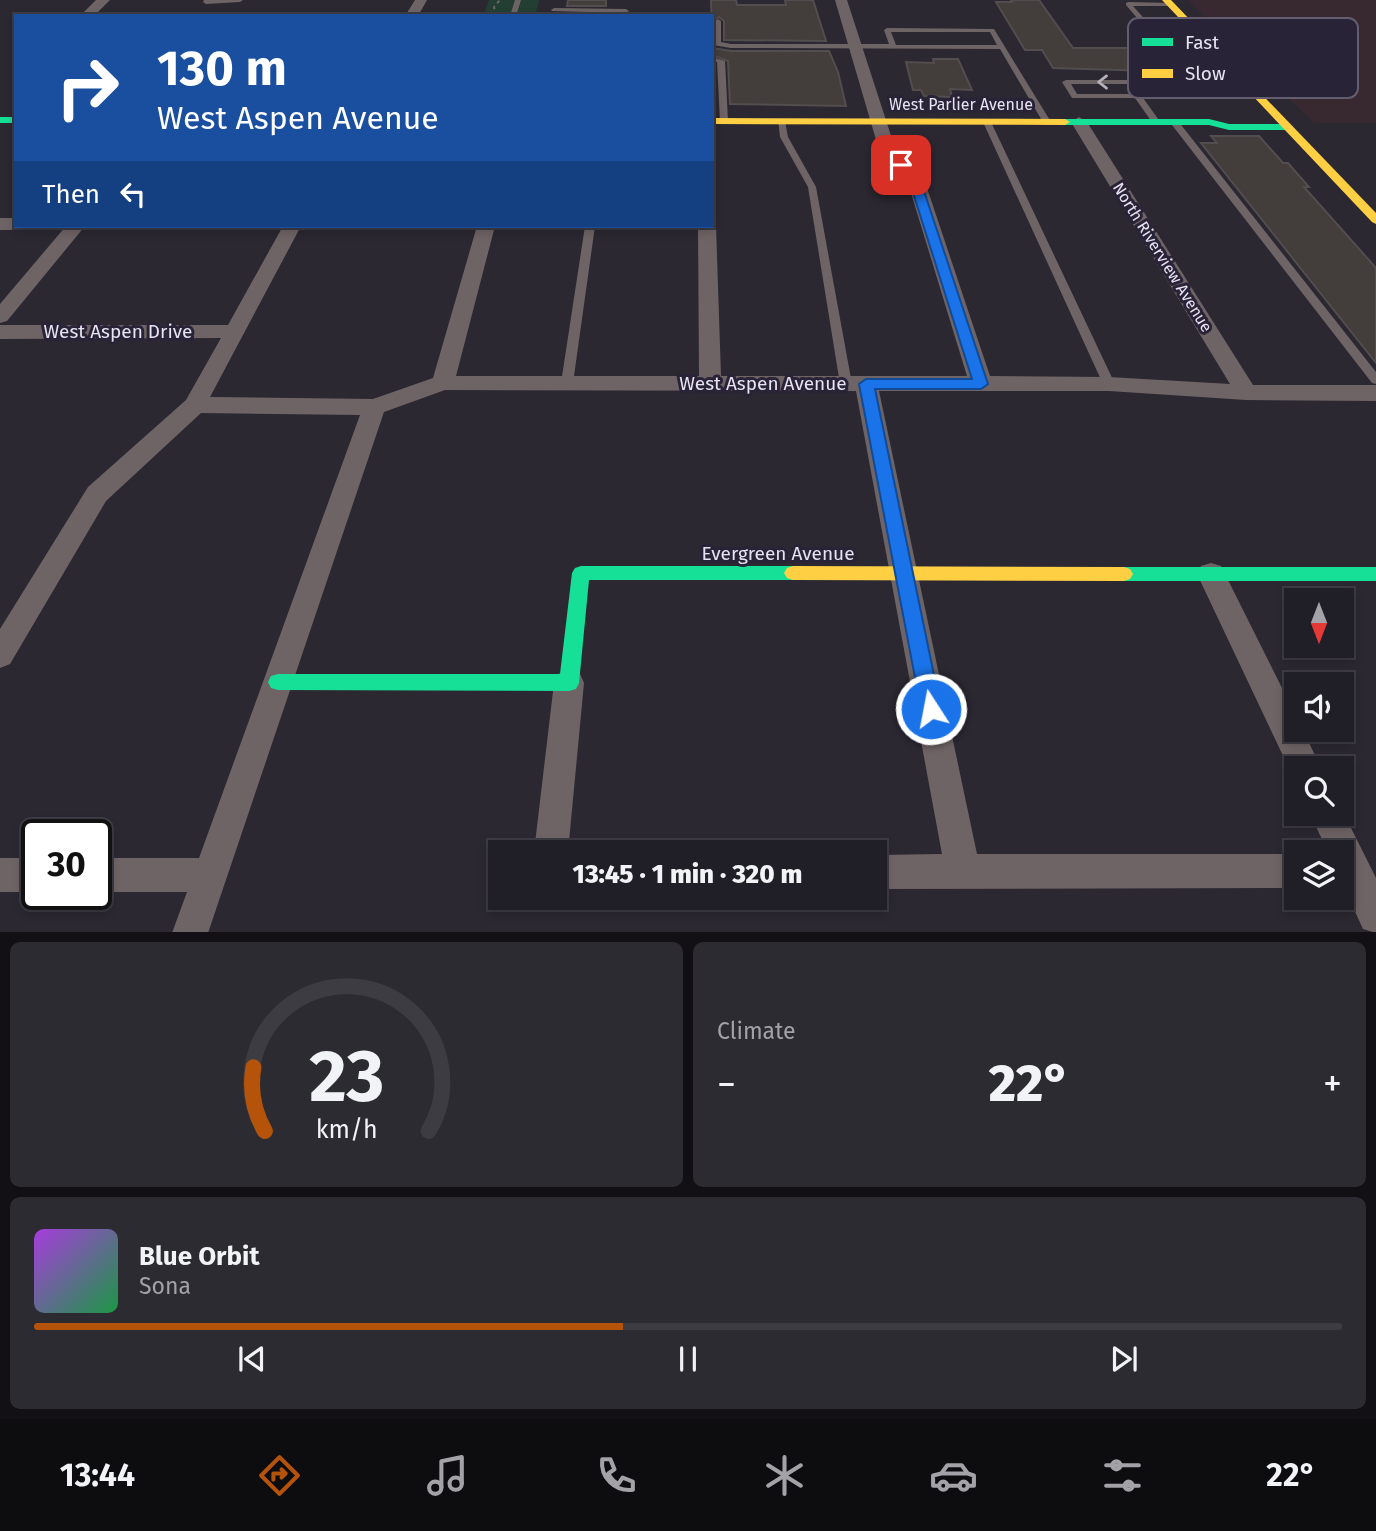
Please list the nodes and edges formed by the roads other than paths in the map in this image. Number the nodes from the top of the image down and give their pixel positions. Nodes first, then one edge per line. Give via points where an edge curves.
1 (104, 0) edge
2 (119, 0) edge
3 (207, 0) edge
4 (240, 0) edge
5 (557, 0) edge
6 (841, 0) edge
7 (1168, 2) edge
8 (626, 11) dead end
9 (554, 13) edge
10 (88, 14) edge
11 (104, 14) edge
12 (1140, 18) edge
13 (1184, 18) edge
14 (718, 21) dead end
15 (715, 43) edge
16 (856, 47) junction
17 (893, 47) junction
18 (1002, 47) junction
19 (714, 59) edge
20 (1128, 82) edge
21 (1128, 96) edge
22 (1139, 98) edge
23 (1260, 98) edge
24 (718, 121) edge
25 (781, 121) junction
26 (877, 121) junction
27 (987, 122) junction
28 (1047, 122) junction
29 (1079, 122) junction
30 (1157, 122) junction
31 (1175, 122) junction
32 (1283, 122) junction
33 (1376, 220) edge
34 (74, 228) edge
35 (291, 228) edge
36 (485, 228) edge
37 (590, 228) edge
38 (707, 228) edge
39 (0, 317) edge
40 (0, 331) edge
41 (236, 331) junction
42 (1376, 380) edge
43 (443, 383) junction
44 (567, 383) junction
45 (710, 383) junction
46 (856, 384) junction
47 (981, 384) junction
48 (1109, 384) junction
49 (1246, 392) junction
50 (1376, 393) edge
51 (195, 405) junction
52 (374, 407) junction
53 (904, 574) junction
54 (1211, 574) junction
55 (1376, 574) edge
56 (0, 655) edge
57 (278, 682) junction
58 (569, 683) junction
59 (1299, 756) edge
60 (552, 840) edge
61 (1284, 871) edge
62 (887, 872) edge
63 (963, 872) junction
64 (211, 874) junction
65 (0, 875) edge
66 (21, 875) edge
67 (112, 875) edge
68 (1354, 880) edge
69 (1376, 916) edge
70 (190, 932) edge

1 - 10 street
2 - 11 street
3 - 4 lane
5 - 9 lane
6 - 16 street
7 - 12 lane via 1128,4
7 - 13 street
8 - 9 lane
14 - 15 lane
15 - 16 lane
16 - 17 lane
16 - 26 street
17 - 18 lane
17 - 18 lane via 887,30 992,30
18 - 28 lane
19 - 24 lane via 721,61
20 -> 21 lane via 1066,82 1075,96
22 - 30 lane
23 - 32 street
24 - 25 street, West Parlier Avenue
25 - 26 street, West Parlier Avenue
25 - 46 lane via 784,137 813,187
26 - 27 street, West Parlier Avenue
26 - 47 street via 887,150 915,179
27 - 28 street, West Parlier Avenue
27 - 48 lane
28 - 29 street, West Parlier Avenue
29 - 30 street, West Parlier Avenue
29 - 49 street, North Riverview Avenue
30 - 31 street, West Parlier Avenue
31 - 32 street, West Parlier Avenue via 1229,127
31 - 42 lane
32 - 33 street
34 - 39 street
35 - 41 street
36 - 43 street
37 - 44 lane
38 - 45 street
40 - 41 street, West Aspen Drive
41 - 51 street
43 - 44 street, West Aspen Avenue
43 - 52 street, West Aspen Avenue
44 - 45 street, West Aspen Avenue
45 - 46 street, West Aspen Avenue
46 - 47 street, West Aspen Avenue
46 - 53 street
47 - 48 street, West Aspen Avenue
48 - 49 street, West Aspen Avenue
49 - 50 street, West Aspen Avenue
51 - 52 street, West Aspen Avenue
51 - 56 street via 176,428 97,494
52 - 57 street
53 - 54 street, Evergreen Avenue
53 - 58 street, Evergreen Avenue via 581,573
53 - 63 street
54 - 55 street, Evergreen Avenue
54 - 59 street
57 - 58 street
57 - 64 street
58 - 60 street
61 - 63 street
62 - 63 street
64 - 67 street
64 - 70 street
65 - 66 street
68 - 69 street

